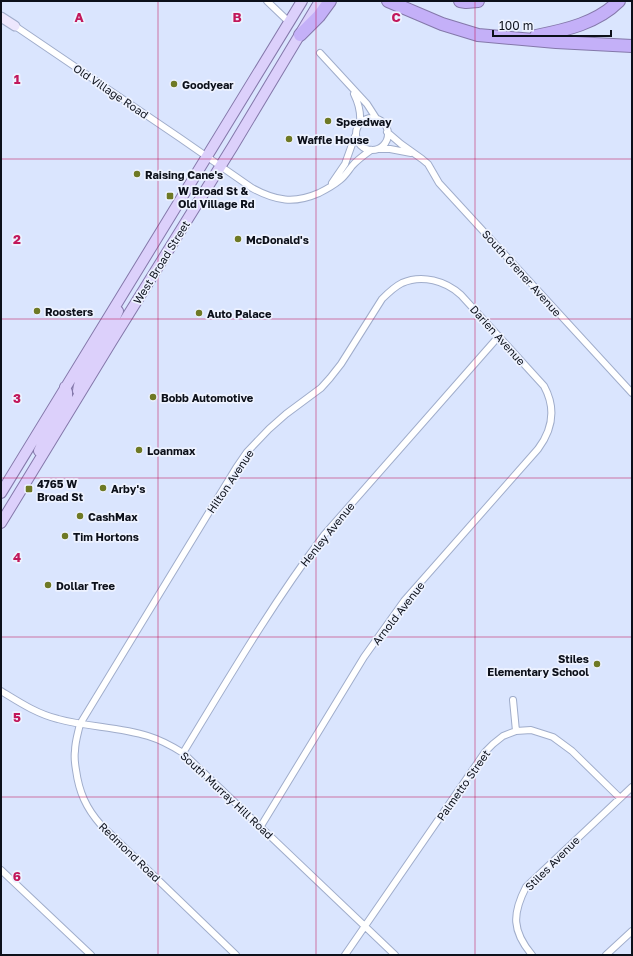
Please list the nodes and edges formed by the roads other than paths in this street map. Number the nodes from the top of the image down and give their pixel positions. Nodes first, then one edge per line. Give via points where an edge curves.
1 (268, 1) edge
2 (302, 1) edge
3 (320, 1) edge
4 (330, 1) edge
5 (388, 1) edge
6 (400, 1) edge
7 (460, 1) edge
8 (478, 1) edge
9 (619, 1) edge
10 (418, 14) junction
11 (2, 20) edge
12 (289, 22) junction
13 (15, 26) joint
14 (300, 34) junction
15 (519, 38) junction
16 (632, 46) edge
17 (320, 53) dead end
18 (349, 86) junction
19 (376, 118) junction
20 (360, 123) junction
21 (387, 132) junction
22 (356, 134) junction
23 (378, 149) junction
24 (371, 150) junction
25 (412, 153) junction
26 (207, 156) junction
27 (221, 166) junction
28 (328, 189) junction
29 (422, 279) joint
30 (116, 304) junction
31 (499, 336) junction
32 (65, 387) junction
33 (632, 393) edge
34 (78, 397) junction
35 (551, 414) joint
36 (38, 462) junction
37 (1, 493) edge
38 (1, 523) edge
39 (1, 691) edge
40 (513, 700) dead end
41 (80, 724) junction
42 (516, 731) junction
43 (183, 753) junction
44 (632, 787) edge
45 (620, 798) junction
46 (261, 826) junction
47 (1, 870) edge
48 (365, 926) junction
49 (632, 931) edge
50 (91, 955) edge
51 (236, 955) edge
52 (345, 955) edge
53 (395, 955) edge
54 (532, 955) edge
55 (606, 955) edge

1 - 12 street
2 - 12 main road, West Broad Street
3 - 14 main road, West Broad Street
4 - 14 highway
5 - 10 highway
6 - 10 highway
7 - 8 highway
9 - 15 highway via 611,9 590,21 555,32
10 - 15 highway via 478,35
11 - 13 street, Old Village Road
12 - 26 main road, West Broad Street
13 - 26 street, Old Village Road
14 - 27 main road, West Broad Street
15 - 16 highway
17 - 18 street
18 - 19 street via 367,104
18 - 20 street via 360,107
19 - 20 street via 365,119
19 - 21 street via 384,124
20 - 22 street
21 - 23 street via 387,139
21 - 25 street, South Grener Avenue
22 - 24 street via 358,143
22 - 28 street via 345,164
23 - 24 street
23 - 25 street, South Grener Avenue
24 - 28 street
25 - 33 street, South Grener Avenue via 428,164 439,183
26 - 27 street, Old Village Road
26 - 30 main road, West Broad Street
27 - 28 street via 252,188 275,198 301,199
27 - 34 main road, West Broad Street
29 - 31 street, Darien Avenue via 438,281 457,291
29 - 41 street, Hilton Avenue via 397,286 386,295 330,378 269,429 247,452
30 - 32 main road, West Broad Street
30 - 34 main road via 118,311 79,382
31 - 35 street, Darien Avenue via 544,386 550,399
31 - 43 street, Henley Avenue via 302,564
32 - 36 main road via 67,399 44,440 38,454
32 - 37 main road, West Broad Street
34 - 36 main road, West Broad Street
35 - 46 street, Arnold Avenue via 549,430 538,449 404,601 364,657
36 - 38 main road, West Broad Street
39 - 41 street, South Murray Hill Road via 44,715
40 - 42 street
41 - 43 street, South Murray Hill Road via 148,736
41 - 51 street, Redmond Road via 75,752 77,777 88,808 101,826
42 - 45 street, Palmetto Street via 531,730 554,737
42 - 48 street, Palmetto Street via 503,736 485,752
43 - 46 street, South Murray Hill Road
44 - 45 street, Stiles Avenue
45 - 54 street, Stiles Avenue via 526,887 517,908 516,928
46 - 48 street, South Murray Hill Road
47 - 50 street
48 - 52 street, Palmetto Street
48 - 53 street, South Murray Hill Road
49 - 55 street

